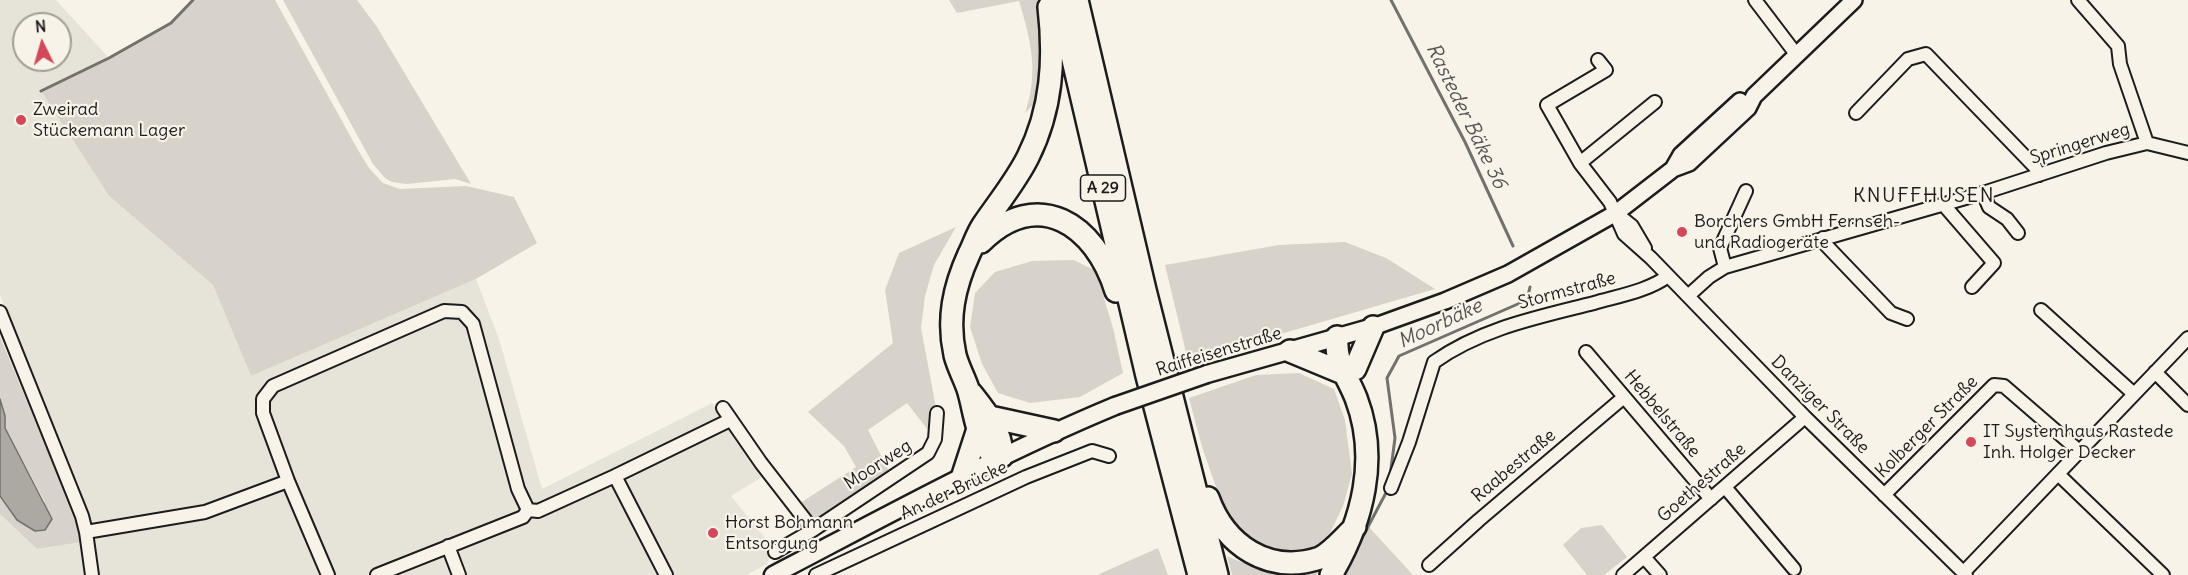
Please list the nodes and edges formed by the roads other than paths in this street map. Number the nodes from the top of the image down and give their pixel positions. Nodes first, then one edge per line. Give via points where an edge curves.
1 (1048, 0) edge
2 (1059, 0) edge
3 (1077, 0) edge
4 (1755, 0) edge
5 (1854, 0) edge
6 (2078, 0) edge
7 (1796, 54) junction
8 (1598, 60) dead end
9 (1655, 102) dead end
10 (1856, 113) dead end
11 (2147, 143) junction
12 (2188, 153) edge
13 (1580, 163) junction
14 (2039, 175) junction
15 (1746, 191) dead end
16 (1983, 193) junction
17 (1943, 204) junction
18 (1616, 213) junction
19 (2018, 233) dead end
20 (1823, 238) junction
21 (970, 253) junction
22 (1725, 267) junction
23 (1668, 276) junction
24 (1972, 286) dead end
25 (1688, 296) junction
26 (2041, 310) dead end
27 (0, 312) edge
28 (1907, 319) dead end
29 (1373, 327) junction
30 (1339, 337) junction
31 (2188, 338) edge
32 (1290, 351) junction
33 (1586, 352) dead end
34 (1349, 371) junction
35 (2155, 372) junction
36 (2134, 394) junction
37 (1624, 397) junction
38 (1164, 404) junction
39 (2188, 405) edge
40 (723, 408) dead end
41 (937, 413) dead end
42 (1804, 417) junction
43 (730, 420) junction
44 (984, 424) junction
45 (1054, 431) junction
46 (2078, 450) junction
47 (1109, 456) dead end
48 (999, 457) junction
49 (2058, 474) junction
50 (963, 475) junction
51 (615, 476) junction
52 (288, 481) junction
53 (1725, 487) junction
54 (1391, 488) dead end
55 (1884, 495) junction
56 (1711, 499) junction
57 (528, 510) junction
58 (1355, 527) junction
59 (813, 530) junction
60 (86, 532) junction
61 (448, 546) junction
62 (775, 552) dead end
63 (1644, 556) junction
64 (1429, 565) dead end
65 (1794, 569) dead end
66 (1965, 574) edge
67 (92, 575) edge
68 (328, 575) edge
69 (377, 575) edge
70 (459, 575) edge
71 (666, 575) edge
72 (773, 575) edge
73 (816, 575) edge
74 (1199, 575) edge
75 (1217, 575) edge
76 (1331, 575) edge
77 (1623, 575) edge
78 (1660, 575) edge
79 (2163, 575) edge

1 - 21 highway via 1052,75 1042,122 1028,158 981,229
2 - 38 highway, A 29
3 - 38 highway, A 29
4 - 7 street
5 - 7 street, Raiffeisenstraße
6 - 11 street via 2118,46 2120,64
7 - 18 street, Raiffeisenstraße via 1754,96 1748,108 1689,163 1673,169
8 - 13 street, Danziger Straße via 1606,70 1546,105
9 - 13 street
10 - 14 street via 1908,59 1926,54 2036,167
11 - 12 street, Springerweg
11 - 14 street, Springerweg
13 - 18 street, Danziger Straße
14 - 16 street, Springerweg
15 - 22 street via 1720,248
16 - 17 street, Springerweg
16 - 19 street via 1989,207 2007,219
17 - 20 street, Springerweg
17 - 24 street via 1994,263
18 - 23 street, Danziger Straße via 1624,234
18 - 29 street, Raiffeisenstraße via 1499,279
20 - 22 street, Springerweg
20 - 28 street via 1891,313
21 - 38 highway, A 29 via 997,227 1027,216 1057,218 1080,231 1095,247 1113,282 1139,374
21 - 44 highway, A 29 via 960,273 951,316 955,355
22 - 25 street, Springerweg
23 - 25 street, Danziger Straße
23 - 54 street, Stormstraße via 1610,299 1492,331 1434,362
25 - 42 street, Danziger Straße
26 - 36 street
27 - 60 street
29 - 30 main road, Raiffeisenstraße
29 - 34 highway
30 - 32 main road, Raiffeisenstraße
30 - 34 highway via 1336,348
31 - 35 street
32 - 34 highway
32 - 45 main road, Raiffeisenstraße, bridge via 1207,374
33 - 37 street, Hebbelstraße
34 - 58 highway via 1367,449 1365,490
35 - 36 street
35 - 39 street
36 - 46 street
37 - 56 street, Hebbelstraße
37 - 64 street, Raabestraße
38 - 58 highway, A 29 via 1186,420 1219,525 1251,558 1277,567 1305,564 1326,554
38 - 74 highway, A 29
38 - 75 highway, A 29
40 - 43 street
41 - 59 street, Moorweg via 935,439 928,453
42 - 53 street, Goethestraße
42 - 55 street, Danziger Straße
43 - 51 street
43 - 59 street
44 - 45 highway
44 - 48 highway via 989,452
44 - 50 highway
45 - 48 main road, Raiffeisenstraße
46 - 49 street
46 - 55 street, Kolberger Straße via 2004,386 1994,385
47 - 73 street, An der Brücke via 1092,451 1026,477
48 - 50 main road, Raiffeisenstraße
49 - 66 street
49 - 79 street
50 - 72 main road, Raiffeisenstraße
51 - 57 street via 538,510
51 - 71 street
52 - 57 street via 263,413 267,392 273,386 453,310 462,312 473,324 518,489
52 - 60 street via 205,512
52 - 68 street
53 - 56 street, Goethestraße
53 - 65 street
55 - 66 street, Danziger Straße
56 - 63 street, Goethestraße
57 - 61 street via 523,517
58 - 76 highway
59 - 62 street, Moorweg
60 - 67 street
61 - 69 street
61 - 70 street
63 - 77 street, Goethestraße
63 - 78 street

